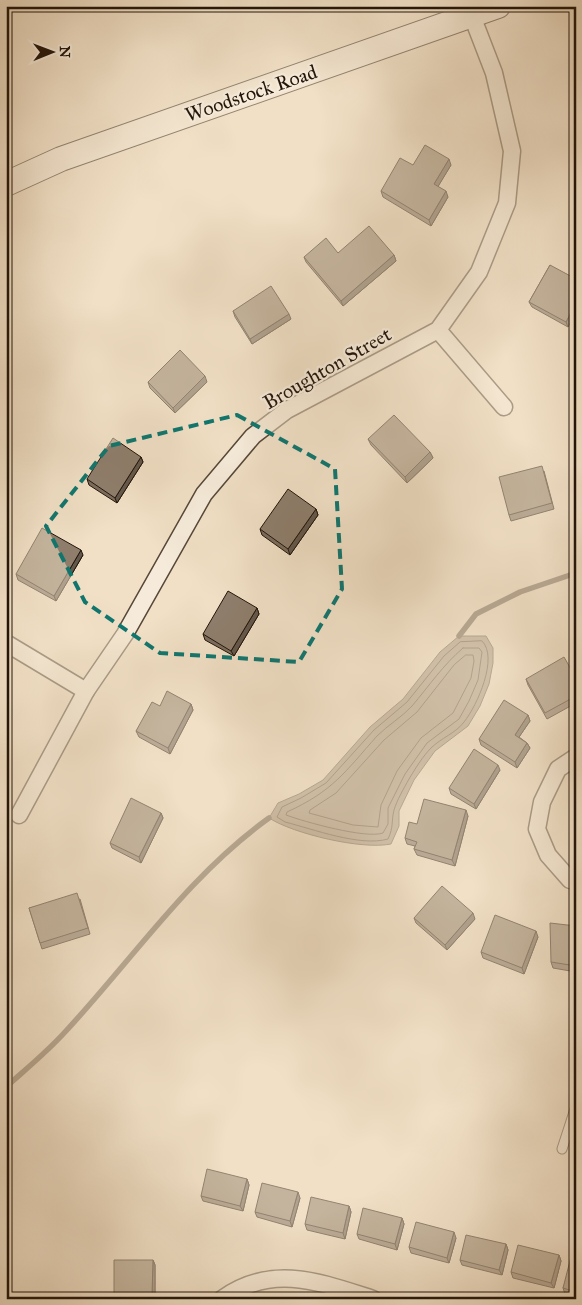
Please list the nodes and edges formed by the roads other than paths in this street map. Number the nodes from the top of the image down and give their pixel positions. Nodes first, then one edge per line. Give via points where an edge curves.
1 (498, 6) edge
2 (472, 16) junction
3 (6, 184) edge
4 (438, 330) junction
5 (504, 407) dead end
6 (6, 643) edge
7 (86, 692) junction
8 (576, 757) edge
9 (19, 815) dead end
10 (576, 882) edge
11 (576, 1106) edge
12 (562, 1149) dead end
13 (222, 1299) edge
14 (373, 1299) edge

1 - 2 street, Woodstock Road
2 - 3 street, Woodstock Road via 62,159
2 - 4 street, Broughton Street via 494,73 512,151 507,203 480,272
4 - 5 street
4 - 7 street, Broughton Street via 287,410 253,436 204,494 125,634
6 - 7 street
7 - 9 street, Broughton Street
8 - 10 street via 558,769 542,802 537,829 548,856 570,880
11 - 12 lane
13 - 14 street via 238,1287 272,1278 335,1287

